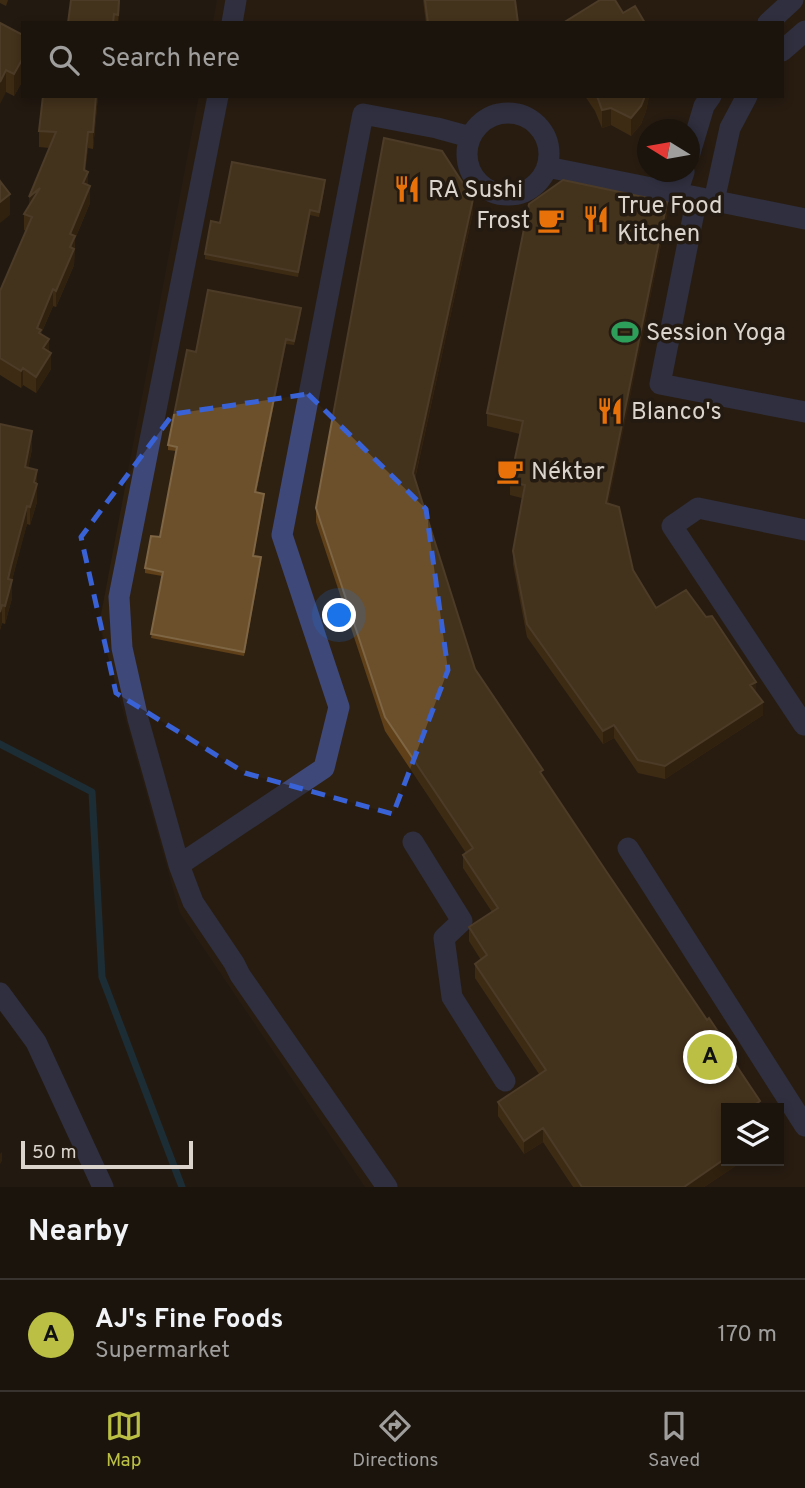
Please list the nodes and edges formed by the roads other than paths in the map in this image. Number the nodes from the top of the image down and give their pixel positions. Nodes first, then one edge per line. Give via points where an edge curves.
1 (236, 0) edge
2 (793, 0) edge
3 (232, 21) edge
4 (770, 21) edge
5 (805, 31) edge
6 (784, 49) edge
7 (218, 98) edge
8 (710, 98) edge
9 (746, 98) edge
10 (700, 119) edge
11 (470, 137) junction
12 (547, 167) junction
13 (689, 182) edge
14 (696, 197) junction
15 (805, 219) edge
16 (805, 412) edge
17 (805, 530) edge
18 (804, 725) edge
19 (413, 842) dead end
20 (628, 848) dead end
21 (179, 865) junction
22 (0, 993) edge
23 (505, 1081) dead end
24 (805, 1126) edge
25 (103, 1187) edge
26 (387, 1187) edge

1 - 3 street
2 - 4 street
5 - 6 street
7 - 21 street via 119,597 124,659
8 - 10 street
9 - 14 street
11 - 12 street via 489,117 517,113 530,118 547,139
11 - 12 street via 467,150 473,176 494,193 520,194 532,188
11 - 21 street via 363,114 282,535 339,707 324,768
12 - 14 street
13 - 14 street
14 - 15 street
14 - 16 street via 660,384
17 - 18 street via 698,508 671,526
19 - 23 street via 461,921 444,938 452,997
20 - 24 street
21 - 26 street via 193,902 240,975
22 - 25 street via 36,1042

